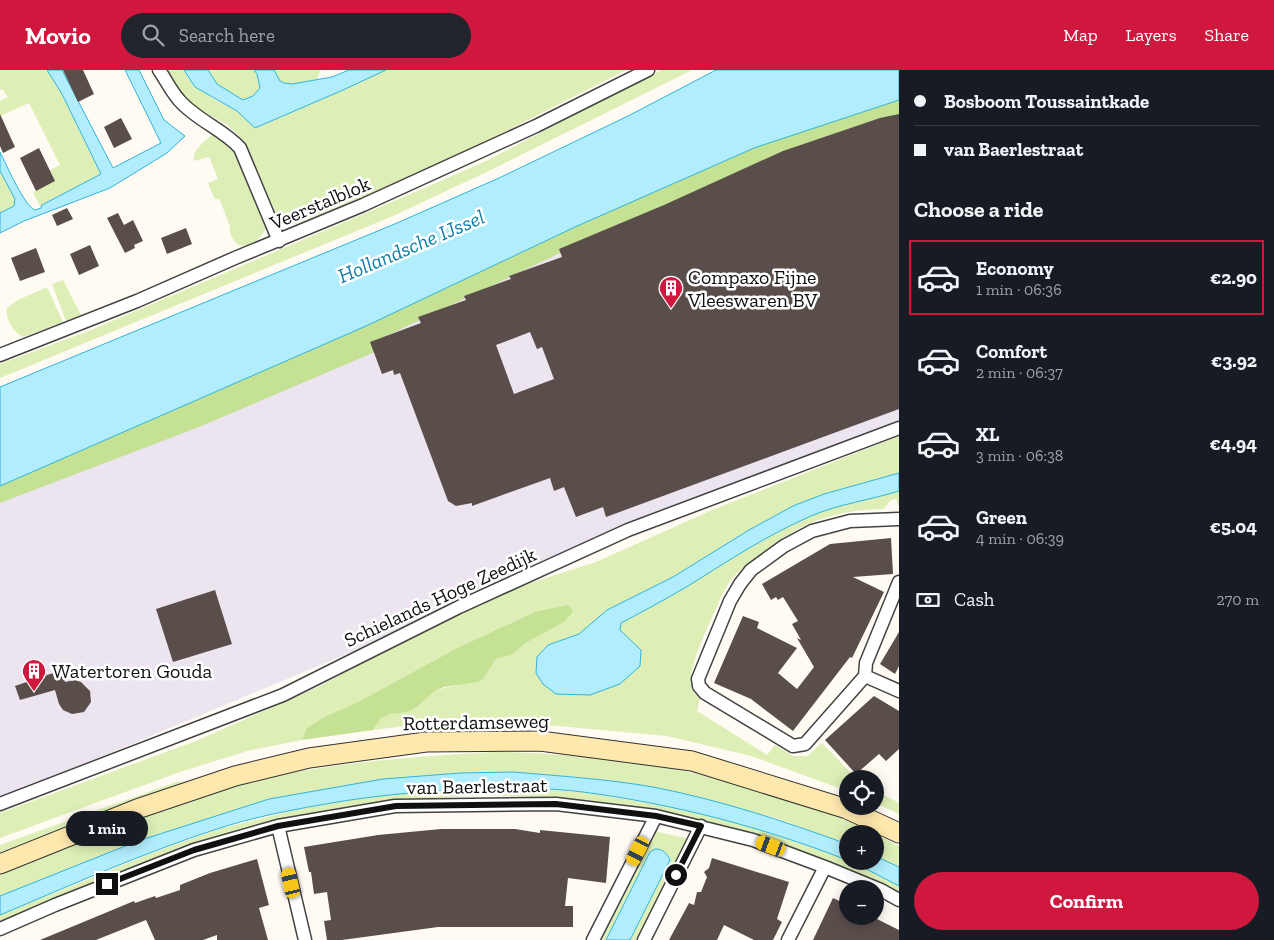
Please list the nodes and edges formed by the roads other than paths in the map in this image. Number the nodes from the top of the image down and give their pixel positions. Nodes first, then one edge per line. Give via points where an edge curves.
1 (160, 70) edge
2 (648, 70) edge
3 (280, 240) junction
4 (0, 355) edge
5 (899, 428) edge
6 (899, 519) edge
7 (899, 582) edge
8 (865, 676) junction
9 (899, 692) edge
10 (0, 804) edge
11 (656, 816) junction
12 (278, 826) junction
13 (701, 826) junction
14 (899, 833) edge
15 (0, 864) edge
16 (825, 867) junction
17 (899, 900) edge
18 (0, 929) edge
19 (304, 940) edge
20 (593, 940) edge
21 (644, 940) edge
22 (788, 940) edge

1 - 3 street via 179,100 240,148
2 - 3 street, Veerstalblok via 536,126
3 - 4 street, Veerstalblok
5 - 10 street, Schielands Hoge Zeedijk via 628,530 459,607 283,694
6 - 8 street via 850,521 812,531 751,570 730,602 698,679 705,693 792,746 805,744
7 - 8 street via 866,663
8 - 9 street
11 - 12 street, van Baerlestraat via 556,804 446,804 396,806
11 - 13 street, van Baerlestraat
11 - 20 street
12 - 18 street, van Baerlestraat via 194,850
12 - 19 street
13 - 16 street, van Baerlestraat via 753,840
13 - 21 street
14 - 15 main road, Rotterdamseweg via 847,809 692,761 540,741 426,742 309,758 235,776 137,809
16 - 17 street, van Baerlestraat
16 - 22 street

